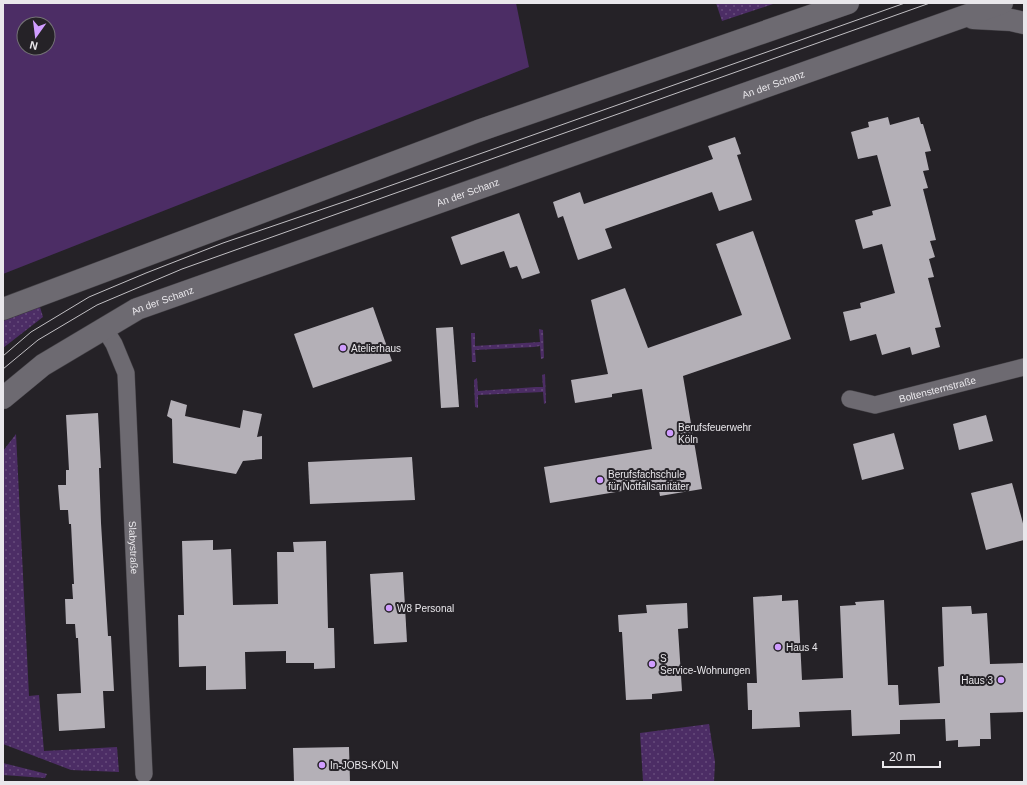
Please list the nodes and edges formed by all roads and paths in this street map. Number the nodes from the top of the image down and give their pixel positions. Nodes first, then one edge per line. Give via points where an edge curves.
1 (848, 3) edge
2 (1002, 3) edge
3 (950, 21) junction
4 (1024, 23) edge
5 (3, 309) edge
6 (104, 328) junction
7 (1024, 366) edge
8 (3, 398) edge
9 (850, 399) dead end
10 (144, 774) dead end

1 - 5 main road via 478,131
2 - 3 main road
3 - 4 main road via 978,17
3 - 6 main road, An der Schanz via 137,309
6 - 8 main road, An der Schanz via 43,365
6 - 10 street, Slabystraße via 126,373
7 - 9 street, Boltensternstraße via 875,405

